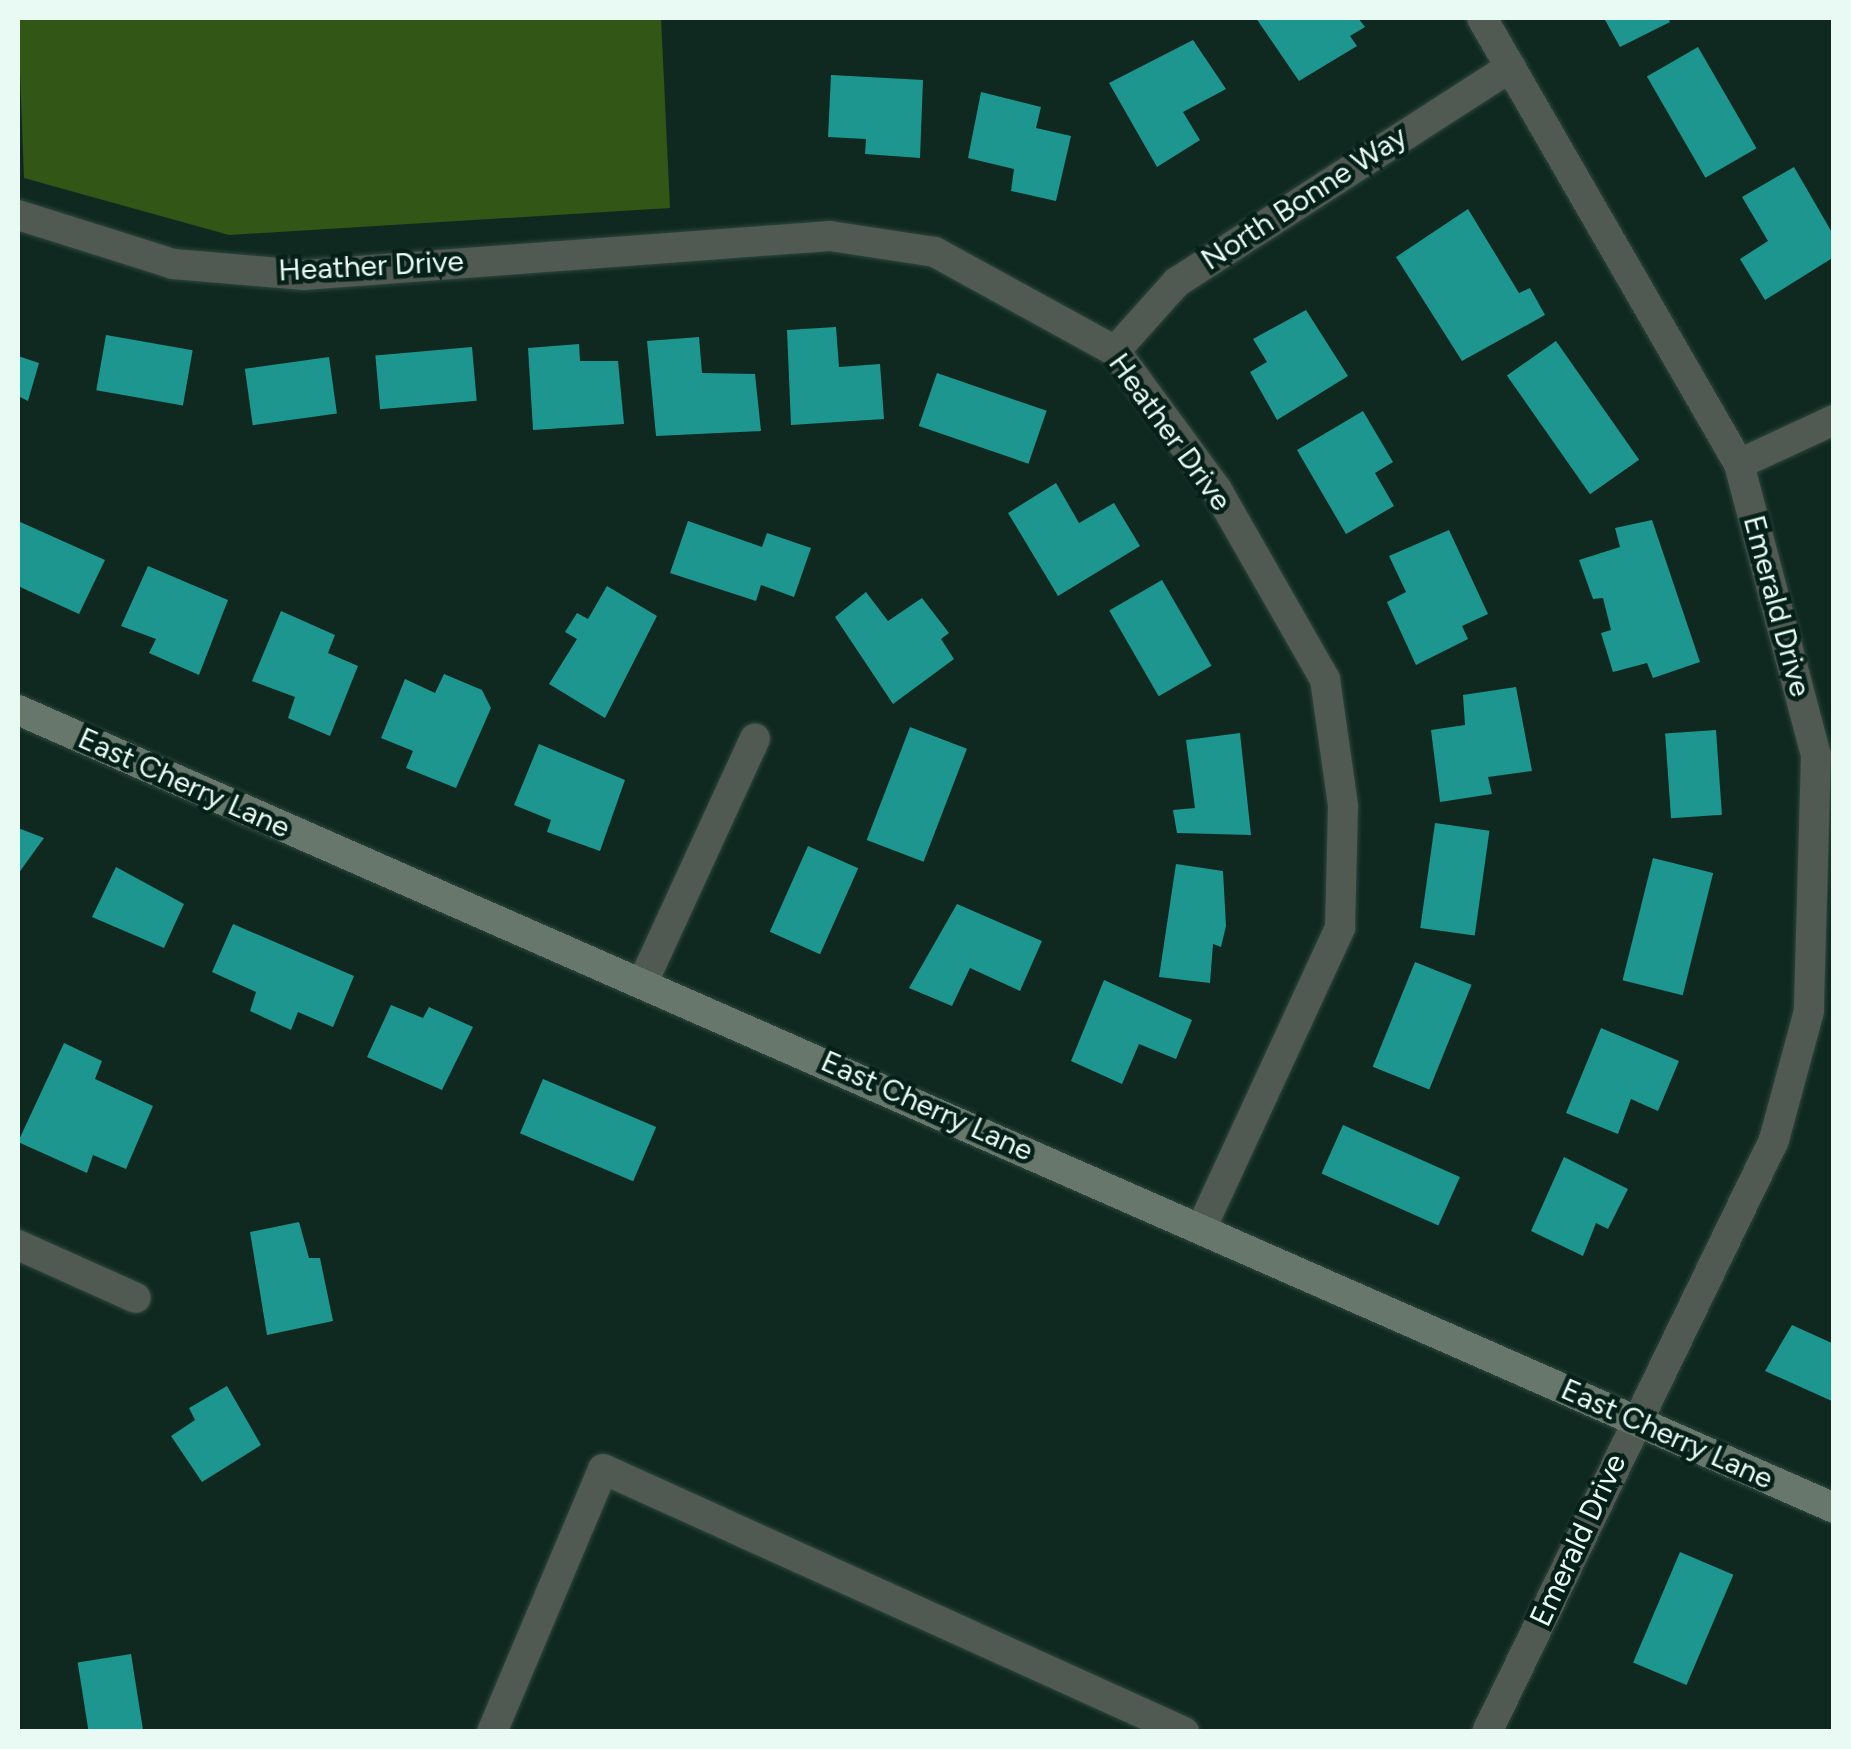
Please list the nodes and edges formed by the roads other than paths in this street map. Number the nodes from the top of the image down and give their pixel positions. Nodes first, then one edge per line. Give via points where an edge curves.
1 (1482, 18) edge
2 (1511, 67) junction
3 (18, 215) edge
4 (1115, 351) junction
5 (1834, 420) edge
6 (1739, 464) junction
7 (18, 710) edge
8 (754, 739) dead end
9 (643, 982) junction
10 (1821, 1012) edge
11 (1202, 1227) junction
12 (18, 1245) edge
13 (136, 1298) dead end
14 (1634, 1419) junction
15 (1834, 1508) edge
16 (492, 1732) edge
17 (1184, 1732) edge
18 (1487, 1732) edge

1 - 2 street, Emerald Drive
2 - 4 street, North Bonne Way via 1177,282
2 - 6 street, Emerald Drive
3 - 4 street, Heather Drive via 173,264 304,275 830,236 935,252
4 - 11 street, Heather Drive via 1217,490 1324,679 1343,806 1340,928
5 - 6 street
6 - 10 street, Emerald Drive via 1816,755
7 - 9 street, East Cherry Lane
8 - 9 street
9 - 11 street, East Cherry Lane
10 - 14 street, Emerald Drive via 1774,1140
11 - 14 street, East Cherry Lane
12 - 13 street
14 - 15 street, East Cherry Lane
14 - 18 street, Emerald Drive
16 - 17 street via 603,1469

